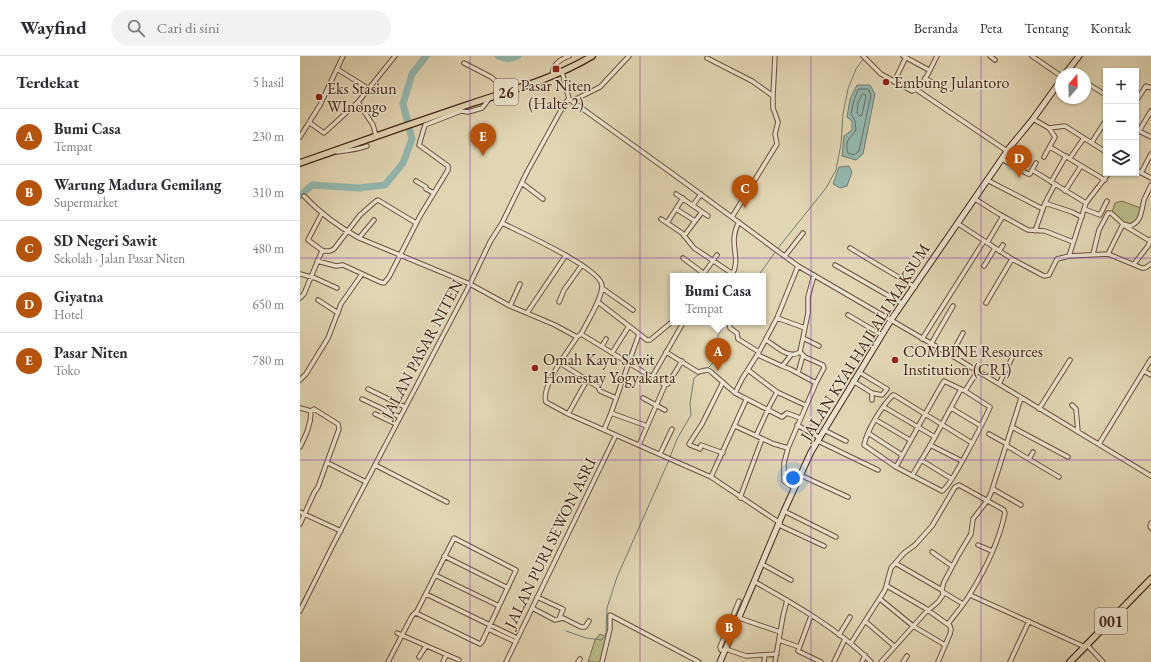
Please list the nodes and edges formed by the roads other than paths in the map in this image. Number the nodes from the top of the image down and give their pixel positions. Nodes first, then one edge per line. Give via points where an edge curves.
1 (343, 56) edge
2 (395, 56) edge
3 (569, 56) edge
4 (592, 56) edge
5 (630, 56) edge
6 (703, 56) edge
7 (775, 56) edge
8 (937, 56) edge
9 (990, 56) edge
10 (1032, 56) edge
11 (1079, 56) edge
12 (708, 57) edge
13 (865, 57) edge
14 (905, 57) edge
15 (995, 60) dead end
16 (464, 63) dead end
17 (1070, 68) edge
18 (337, 69) junction
19 (929, 70) junction
20 (562, 72) junction
21 (1055, 72) edge
22 (553, 75) junction
23 (925, 78) junction
24 (894, 82) junction
25 (1091, 86) edge
26 (940, 87) dead end
27 (1055, 88) edge
28 (1151, 88) edge
29 (369, 89) junction
30 (917, 90) junction
31 (503, 93) junction
32 (1103, 93) edge
33 (773, 96) junction
34 (1139, 96) edge
35 (571, 100) junction
36 (358, 102) junction
37 (460, 109) junction
38 (1151, 112) edge
39 (1033, 119) junction
40 (310, 123) junction
41 (1103, 125) edge
42 (1049, 128) junction
43 (1139, 130) edge
44 (1139, 131) edge
45 (376, 134) junction
46 (300, 136) edge
47 (1151, 137) edge
48 (1084, 138) junction
49 (1092, 142) junction
50 (367, 146) dead end
51 (1050, 147) junction
52 (1103, 150) edge
53 (335, 151) junction
54 (1008, 151) junction
55 (1151, 154) edge
56 (1044, 157) dead end
57 (1068, 157) junction
58 (1002, 159) junction
59 (1036, 163) dead end
60 (300, 164) edge
61 (1081, 166) junction
62 (1032, 170) junction
63 (1141, 173) joint
64 (1107, 176) edge
65 (1151, 178) edge
66 (987, 180) junction
67 (1105, 180) junction
68 (416, 181) dead end
69 (1051, 182) junction
70 (522, 183) junction
71 (1055, 184) junction
72 (1151, 185) edge
73 (1065, 191) junction
74 (434, 193) junction
75 (676, 194) dead end
76 (700, 194) junction
77 (304, 196) dead end
78 (683, 198) junction
79 (975, 198) junction
80 (543, 199) dead end
81 (1108, 201) dead end
82 (1046, 203) junction
83 (1086, 204) junction
84 (692, 205) junction
85 (676, 209) junction
86 (1043, 209) junction
87 (1084, 209) junction
88 (702, 212) junction
89 (322, 213) junction
90 (708, 216) dead end
91 (1003, 216) junction
92 (732, 217) junction
93 (1082, 217) junction
94 (661, 219) dead end
95 (374, 220) dead end
96 (695, 221) junction
97 (739, 222) junction
98 (416, 223) junction
99 (502, 223) junction
100 (667, 223) junction
101 (957, 223) junction
102 (1124, 225) junction
103 (347, 231) junction
104 (1035, 231) junction
105 (803, 233) dead end
106 (684, 236) junction
107 (359, 238) junction
108 (1150, 240) edge
109 (986, 242) junction
110 (1074, 242) junction
111 (1003, 245) dead end
112 (850, 248) dead end
113 (996, 248) junction
114 (322, 251) junction
115 (999, 251) junction
116 (1093, 254) junction
117 (1108, 254) junction
118 (717, 255) dead end
119 (399, 256) junction
120 (566, 256) junction
121 (785, 256) junction
122 (1069, 256) junction
123 (682, 258) dead end
124 (1012, 259) junction
125 (317, 261) junction
126 (713, 261) junction
127 (1134, 264) junction
128 (1151, 264) edge
129 (582, 265) junction
130 (835, 265) dead end
131 (798, 266) junction
132 (984, 266) dead end
133 (702, 273) edge
134 (706, 273) edge
135 (729, 273) edge
136 (733, 273) edge
137 (300, 274) edge
138 (362, 274) junction
139 (814, 275) junction
140 (311, 278) junction
141 (470, 284) junction
142 (520, 284) dead end
143 (915, 287) junction
144 (337, 288) dead end
145 (602, 288) junction
146 (300, 298) edge
147 (318, 300) dead end
148 (560, 302) dead end
149 (598, 302) junction
150 (986, 303) dead end
151 (902, 304) junction
152 (510, 306) junction
153 (952, 306) dead end
154 (633, 310) dead end
155 (526, 313) junction
156 (338, 314) junction
157 (848, 315) dead end
158 (778, 318) junction
159 (891, 320) junction
160 (670, 323) edge
161 (680, 325) edge
162 (730, 325) edge
163 (629, 326) junction
164 (805, 328) junction
165 (964, 332) dead end
166 (581, 334) junction
167 (639, 334) junction
168 (882, 335) junction
169 (577, 337) junction
170 (803, 338) junction
171 (606, 339) dead end
172 (922, 339) junction
173 (766, 340) junction
174 (931, 344) junction
175 (602, 346) junction
176 (819, 346) dead end
177 (666, 352) junction
178 (612, 353) junction
179 (759, 354) junction
180 (802, 354) junction
181 (1014, 354) dead end
182 (791, 355) junction
183 (951, 355) junction
184 (1151, 359) edge
185 (1070, 360) dead end
186 (682, 361) junction
187 (560, 362) junction
188 (628, 363) junction
189 (782, 366) junction
190 (748, 370) junction
191 (1144, 370) junction
192 (859, 372) junction
193 (977, 372) junction
194 (798, 373) junction
195 (1151, 375) edge
196 (652, 377) junction
197 (300, 380) edge
198 (587, 380) junction
199 (853, 381) junction
200 (723, 382) junction
201 (816, 383) junction
202 (999, 384) junction
203 (665, 385) junction
204 (368, 388) dead end
205 (963, 390) junction
206 (777, 392) junction
207 (735, 393) junction
208 (872, 393) junction
209 (616, 398) junction
210 (643, 398) dead end
211 (1021, 398) junction
212 (362, 399) dead end
213 (746, 400) junction
214 (872, 400) dead end
215 (805, 405) junction
216 (1072, 405) dead end
217 (656, 406) junction
218 (405, 407) junction
219 (884, 407) junction
220 (300, 408) edge
221 (951, 408) junction
222 (1039, 409) junction
223 (665, 410) dead end
224 (767, 410) junction
225 (311, 412) junction
226 (611, 412) junction
227 (375, 414) dead end
228 (568, 414) junction
229 (924, 415) junction
230 (400, 417) junction
231 (800, 418) junction
232 (876, 420) junction
233 (396, 424) junction
234 (797, 425) junction
235 (942, 425) junction
236 (647, 426) junction
237 (735, 426) junction
238 (981, 426) junction
239 (917, 427) junction
240 (1012, 427) junction
241 (672, 429) dead end
242 (604, 430) junction
243 (824, 430) junction
244 (1078, 432) junction
245 (868, 433) junction
246 (989, 434) dead end
247 (616, 435) junction
248 (756, 436) junction
249 (935, 437) junction
250 (762, 439) junction
251 (819, 439) junction
252 (910, 440) junction
253 (846, 442) dead end
254 (972, 443) junction
255 (1099, 444) junction
256 (639, 445) junction
257 (930, 445) junction
258 (1007, 445) junction
259 (300, 447) edge
260 (788, 448) junction
261 (700, 449) junction
262 (1032, 452) dead end
263 (723, 453) junction
264 (660, 454) junction
265 (698, 454) dead end
266 (902, 455) junction
267 (1068, 457) dead end
268 (1029, 459) junction
269 (921, 460) junction
270 (962, 461) junction
271 (328, 463) junction
272 (375, 465) junction
273 (896, 467) junction
274 (878, 470) dead end
275 (1151, 470) edge
276 (800, 475) junction
277 (1150, 475) edge
278 (912, 476) junction
279 (711, 477) junction
280 (1059, 477) dead end
281 (952, 479) junction
282 (366, 482) junction
283 (794, 488) junction
284 (993, 489) junction
285 (848, 497) dead end
286 (740, 498) junction
287 (987, 501) junction
288 (447, 502) dead end
289 (1021, 505) dead end
290 (302, 512) edge
291 (784, 512) junction
292 (1151, 523) edge
293 (300, 524) edge
294 (779, 524) junction
295 (1151, 528) edge
296 (340, 531) junction
297 (836, 537) dead end
298 (978, 545) dead end
299 (824, 546) dead end
300 (992, 551) junction
301 (932, 552) dead end
302 (444, 556) junction
303 (762, 564) junction
304 (895, 564) junction
305 (952, 566) junction
306 (435, 575) junction
307 (1151, 579) edge
308 (792, 580) dead end
309 (755, 582) junction
310 (887, 586) junction
311 (508, 588) junction
312 (943, 591) junction
313 (426, 594) junction
314 (970, 595) junction
315 (537, 597) junction
316 (880, 599) junction
317 (787, 600) junction
318 (739, 601) dead end
319 (963, 604) junction
320 (499, 606) junction
321 (532, 608) junction
322 (928, 610) junction
323 (300, 612) edge
324 (416, 612) junction
325 (811, 616) junction
326 (850, 617) dead end
327 (739, 618) junction
328 (559, 619) junction
329 (589, 621) dead end
330 (865, 621) junction
331 (1029, 621) junction
332 (948, 624) junction
333 (913, 626) junction
334 (489, 627) junction
335 (727, 629) junction
336 (732, 631) junction
337 (780, 632) junction
338 (397, 633) dead end
339 (840, 635) junction
340 (403, 636) junction
341 (845, 639) junction
342 (516, 640) junction
343 (779, 640) junction
344 (851, 643) junction
345 (945, 644) junction
346 (426, 646) junction
347 (894, 646) junction
348 (1086, 646) junction
349 (799, 647) junction
350 (725, 650) junction
351 (777, 654) junction
352 (446, 655) junction
353 (765, 655) junction
354 (865, 655) junction
355 (907, 656) dead end
356 (419, 657) dead end
357 (459, 660) dead end
358 (388, 662) edge
359 (443, 662) edge
360 (506, 662) edge
361 (602, 662) edge
362 (699, 662) edge
363 (720, 662) edge
364 (764, 662) edge
365 (775, 662) edge
366 (821, 662) edge
367 (834, 662) edge
368 (862, 662) edge
369 (871, 662) edge
370 (881, 662) edge
371 (903, 662) edge
372 (938, 662) edge
373 (1010, 662) edge
374 (1070, 662) edge
375 (1103, 662) edge

1 - 18 street
2 - 29 street
3 - 22 street via 556,64 552,71
4 - 20 main road, 26
5 - 35 street via 600,87
6 - 12 street
7 - 33 street
8 - 19 street
9 - 15 street
10 - 21 street
11 - 17 street
12 - 33 street via 752,81
13 - 24 street via 880,73
14 - 19 street
14 - 24 street
16 - 31 street via 491,77
18 - 29 street
18 - 40 street
19 - 23 street
20 - 22 main road, 26
20 - 35 street
22 - 31 main road, 26
23 - 26 street
23 - 30 street
24 - 30 street via 910,90
25 - 32 street
27 - 39 street, JALAN KYAI HAJI ALI MAKSUM
28 - 34 street via 1146,86
29 - 36 street
30 - 54 street
31 - 37 main road, 26
33 - 92 street via 773,108 778,122 775,134 777,144
35 - 70 street, JALAN PASAR NITEN via 561,110
35 - 76 street
36 - 40 street via 324,133
36 - 45 street
37 - 45 main road, 26
37 - 74 street via 428,124 422,134 420,145 448,168
38 - 43 street
39 - 42 street
39 - 54 street, JALAN KYAI HAJI ALI MAKSUM
40 - 46 street
41 - 49 street
42 - 48 street via 1065,126
42 - 51 street via 1055,137
44 - 47 street
45 - 53 main road, 26
48 - 49 street
48 - 57 street
49 - 52 street
50 - 53 street
51 - 56 street
51 - 57 street
53 - 60 main road, 26
54 - 58 street, JALAN KYAI HAJI ALI MAKSUM
55 - 63 street
57 - 61 street
57 - 69 street
58 - 62 street via 1028,174
58 - 66 street, JALAN KYAI HAJI ALI MAKSUM
59 - 62 street
61 - 67 street
61 - 73 street
62 - 69 street
63 - 65 street
64 - 67 street
66 - 79 street, JALAN KYAI HAJI ALI MAKSUM
66 - 86 street
67 - 83 street
68 - 74 street
69 - 71 street
70 - 80 street
70 - 99 street, JALAN PASAR NITEN
71 - 73 street
71 - 82 street
72 - 102 street via 1137,222 1130,226
73 - 83 street
74 - 98 street
75 - 78 street
76 - 84 street
76 - 92 street
77 - 89 street
78 - 84 street
78 - 85 street
79 - 91 street
79 - 101 street, JALAN KYAI HAJI ALI MAKSUM
81 - 87 street via 1100,215
82 - 86 street
82 - 93 street
83 - 87 street
84 - 88 street
85 - 96 street
85 - 100 street
86 - 104 street
87 - 93 street
88 - 90 street
88 - 96 street
89 - 103 street
89 - 114 street via 308,240
91 - 104 street via 1028,230
91 - 109 street
92 - 97 street
93 - 110 street
94 - 100 street
95 - 107 street
96 - 106 street
97 - 121 street
97 - 136 street via 734,236 736,266
98 - 103 street via 378,200 372,203
98 - 119 street
99 - 120 street
99 - 141 street, JALAN PASAR NITEN
100 - 106 street
101 - 109 street
101 - 143 street, JALAN KYAI HAJI ALI MAKSUM
102 - 108 street
102 - 116 street via 1108,213 1097,236
102 - 117 street
103 - 107 street
103 - 114 street via 332,251
104 - 110 street via 1045,231
105 - 121 street
106 - 126 street via 694,248
107 - 119 street
108 - 127 street
109 - 113 street
109 - 172 street
110 - 122 street
111 - 115 street
112 - 143 street
113 - 115 street
113 - 132 street
114 - 125 street
115 - 124 street
116 - 117 street
116 - 122 street
117 - 127 street
118 - 126 street
119 - 138 street via 384,283
119 - 141 street
120 - 129 street
120 - 155 street
121 - 131 street
122 - 124 street via 1058,259 1046,276
123 - 133 street
124 - 150 street
125 - 138 street via 336,266 343,265
125 - 140 street
126 - 134 street
126 - 135 street
127 - 128 street via 1145,268
129 - 145 street via 598,277
129 - 148 street via 564,290
130 - 151 street
131 - 139 street
131 - 158 street
137 - 140 street
138 - 156 street
139 - 159 street
139 - 164 street via 808,297
140 - 144 street
140 - 146 street
141 - 152 street
141 - 218 street, JALAN PASAR NITEN
142 - 152 street
143 - 151 street, JALAN KYAI HAJI ALI MAKSUM
145 - 149 street
145 - 154 street
147 - 156 street
149 - 163 street
149 - 166 street
151 - 159 street, JALAN KYAI HAJI ALI MAKSUM
152 - 155 street
153 - 174 street
155 - 169 street
156 - 197 street via 328,338
157 - 168 street
158 - 164 street
158 - 173 street
159 - 168 street, JALAN KYAI HAJI ALI MAKSUM
159 - 172 street
160 - 167 street via 650,340
161 - 177 street
162 - 179 street via 737,333 738,339
163 - 167 street
163 - 178 street
164 - 170 street
165 - 183 street
166 - 169 street
166 - 175 street
167 - 188 street
168 - 192 street, JALAN KYAI HAJI ALI MAKSUM
169 - 187 street
170 - 176 street
170 - 180 street
171 - 175 street
172 - 174 street
173 - 179 street
173 - 182 street
174 - 183 street
175 - 178 street
177 - 186 street
177 - 196 street
178 - 188 street
179 - 189 street
179 - 190 street
180 - 182 street
180 - 194 street
180 - 201 street via 824,366
181 - 202 street
182 - 189 street
183 - 193 street
184 - 191 street
185 - 222 street
186 - 200 street via 698,372 710,371
186 - 203 street
187 - 198 street
187 - 228 street via 546,390 544,400
188 - 196 street
188 - 209 street
189 - 194 street
190 - 206 street
190 - 207 street
191 - 195 street
191 - 255 street
192 - 199 street, JALAN KYAI HAJI ALI MAKSUM
192 - 208 street via 887,389 882,395
193 - 202 street
193 - 205 street
194 - 201 street
196 - 203 street
198 - 209 street via 598,386 600,391
198 - 228 street
199 - 208 street
199 - 243 street, JALAN KYAI HAJI ALI MAKSUM
200 - 207 street
200 - 261 street via 702,424 689,443
201 - 215 street
202 - 211 street
203 - 217 street
204 - 218 street
205 - 221 street
205 - 229 street via 944,381
205 - 238 street via 990,407
206 - 215 street
206 - 224 street
207 - 213 street
208 - 214 street
209 - 226 street
210 - 217 street
211 - 222 street
211 - 240 street
212 - 230 street
213 - 224 street
213 - 237 street
215 - 231 street
216 - 244 street via 1076,409
217 - 223 street
217 - 236 street
218 - 230 street, JALAN PASAR NITEN
219 - 229 street via 894,395
219 - 232 street
219 - 239 street
220 - 225 street
221 - 235 street
221 - 238 street
222 - 244 street
224 - 231 street via 782,417 787,413
224 - 248 street
225 - 259 street via 308,432
225 - 271 street via 314,409 339,426
226 - 236 street
226 - 242 street
227 - 233 street
228 - 242 street
229 - 235 street
229 - 239 street
230 - 233 street, JALAN PASAR NITEN
231 - 234 street
232 - 245 street
232 - 252 street
233 - 272 street, JALAN PASAR NITEN
234 - 251 street
234 - 260 street
235 - 249 street
235 - 254 street
236 - 256 street
237 - 248 street
237 - 263 street
238 - 254 street
239 - 249 street
239 - 252 street
240 - 258 street
240 - 267 street
241 - 264 street
242 - 247 street
243 - 251 street, JALAN KYAI HAJI ALI MAKSUM
243 - 253 street
244 - 255 street
245 - 266 street
245 - 273 street via 864,446
246 - 258 street
247 - 256 street
247 - 315 street, JALAN PURI SEWON ASRI
248 - 250 street
249 - 257 street
250 - 260 street
250 - 286 street
251 - 274 street
251 - 276 street, JALAN KYAI HAJI ALI MAKSUM
252 - 266 street
254 - 270 street
255 - 277 street
256 - 264 street
257 - 269 street
257 - 270 street
258 - 268 street
258 - 284 street
260 - 283 street via 784,463 784,479 785,483
261 - 263 street via 701,445
261 - 265 street
262 - 268 street
263 - 279 street
264 - 279 street
266 - 273 street
268 - 280 street
269 - 278 street
269 - 281 street
270 - 281 street
271 - 282 street
271 - 290 street via 318,487
272 - 282 street, JALAN PASAR NITEN
272 - 288 street
273 - 278 street
275 - 277 street
276 - 283 street, JALAN KYAI HAJI ALI MAKSUM
276 - 285 street
278 - 281 street via 942,491
279 - 286 street
282 - 296 street, JALAN PASAR NITEN
283 - 291 street, JALAN KYAI HAJI ALI MAKSUM
284 - 287 street
284 - 289 street
286 - 294 street
287 - 300 street via 1006,513
287 - 304 street via 957,485 932,526
287 - 305 street via 973,519 971,534
290 - 293 street
290 - 296 street
291 - 294 street, JALAN KYAI HAJI ALI MAKSUM
291 - 297 street
292 - 295 street
294 - 299 street
294 - 303 street, JALAN KYAI HAJI ALI MAKSUM
296 - 323 street, JALAN PASAR NITEN
298 - 300 street
300 - 314 street
301 - 305 street
302 - 306 street
302 - 311 street
302 - 311 street via 454,538 516,570
303 - 308 street
303 - 309 street, JALAN KYAI HAJI ALI MAKSUM
304 - 310 street via 890,570
304 - 312 street
305 - 312 street via 943,585
306 - 313 street
306 - 320 street
307 - 348 main road, 001
309 - 317 street
309 - 327 street, JALAN KYAI HAJI ALI MAKSUM
310 - 316 street
310 - 322 street
311 - 320 street
312 - 319 street
312 - 322 street via 936,604
313 - 324 street
313 - 334 street
314 - 319 street
314 - 331 street
315 - 321 street, JALAN PURI SEWON ASRI
315 - 328 street via 562,609
316 - 330 street
316 - 333 street
317 - 325 street
317 - 337 street
318 - 335 street
319 - 332 street
320 - 334 street
321 - 328 street via 555,620
321 - 342 street, JALAN PURI SEWON ASRI
322 - 332 street
322 - 333 street
324 - 334 street via 478,644 482,642
324 - 340 street
325 - 339 street
325 - 349 street
326 - 339 street
327 - 336 street, JALAN KYAI HAJI ALI MAKSUM
327 - 337 street
328 - 329 street via 563,618 583,627
330 - 344 street
330 - 347 street
331 - 348 street
331 - 373 street
332 - 345 street via 951,630
333 - 345 street
333 - 347 street
334 - 342 street
335 - 336 street
335 - 350 street via 720,648
336 - 350 street, JALAN KYAI HAJI ALI MAKSUM
337 - 343 street
338 - 340 street
339 - 341 street
340 - 346 street
340 - 358 street
341 - 344 street
341 - 367 street
342 - 360 street, JALAN PURI SEWON ASRI
343 - 349 street
343 - 351 street
344 - 354 street
345 - 372 street
346 - 352 street
346 - 356 street
347 - 370 street
348 - 374 main road, 001
348 - 375 street
349 - 366 street via 799,652
350 - 353 street via 746,656
350 - 363 street, JALAN KYAI HAJI ALI MAKSUM
351 - 353 street
351 - 365 street
352 - 357 street
352 - 359 street
353 - 364 street
354 - 368 street
354 - 369 street
355 - 371 street
361 - 362 street via 610,629 610,615

